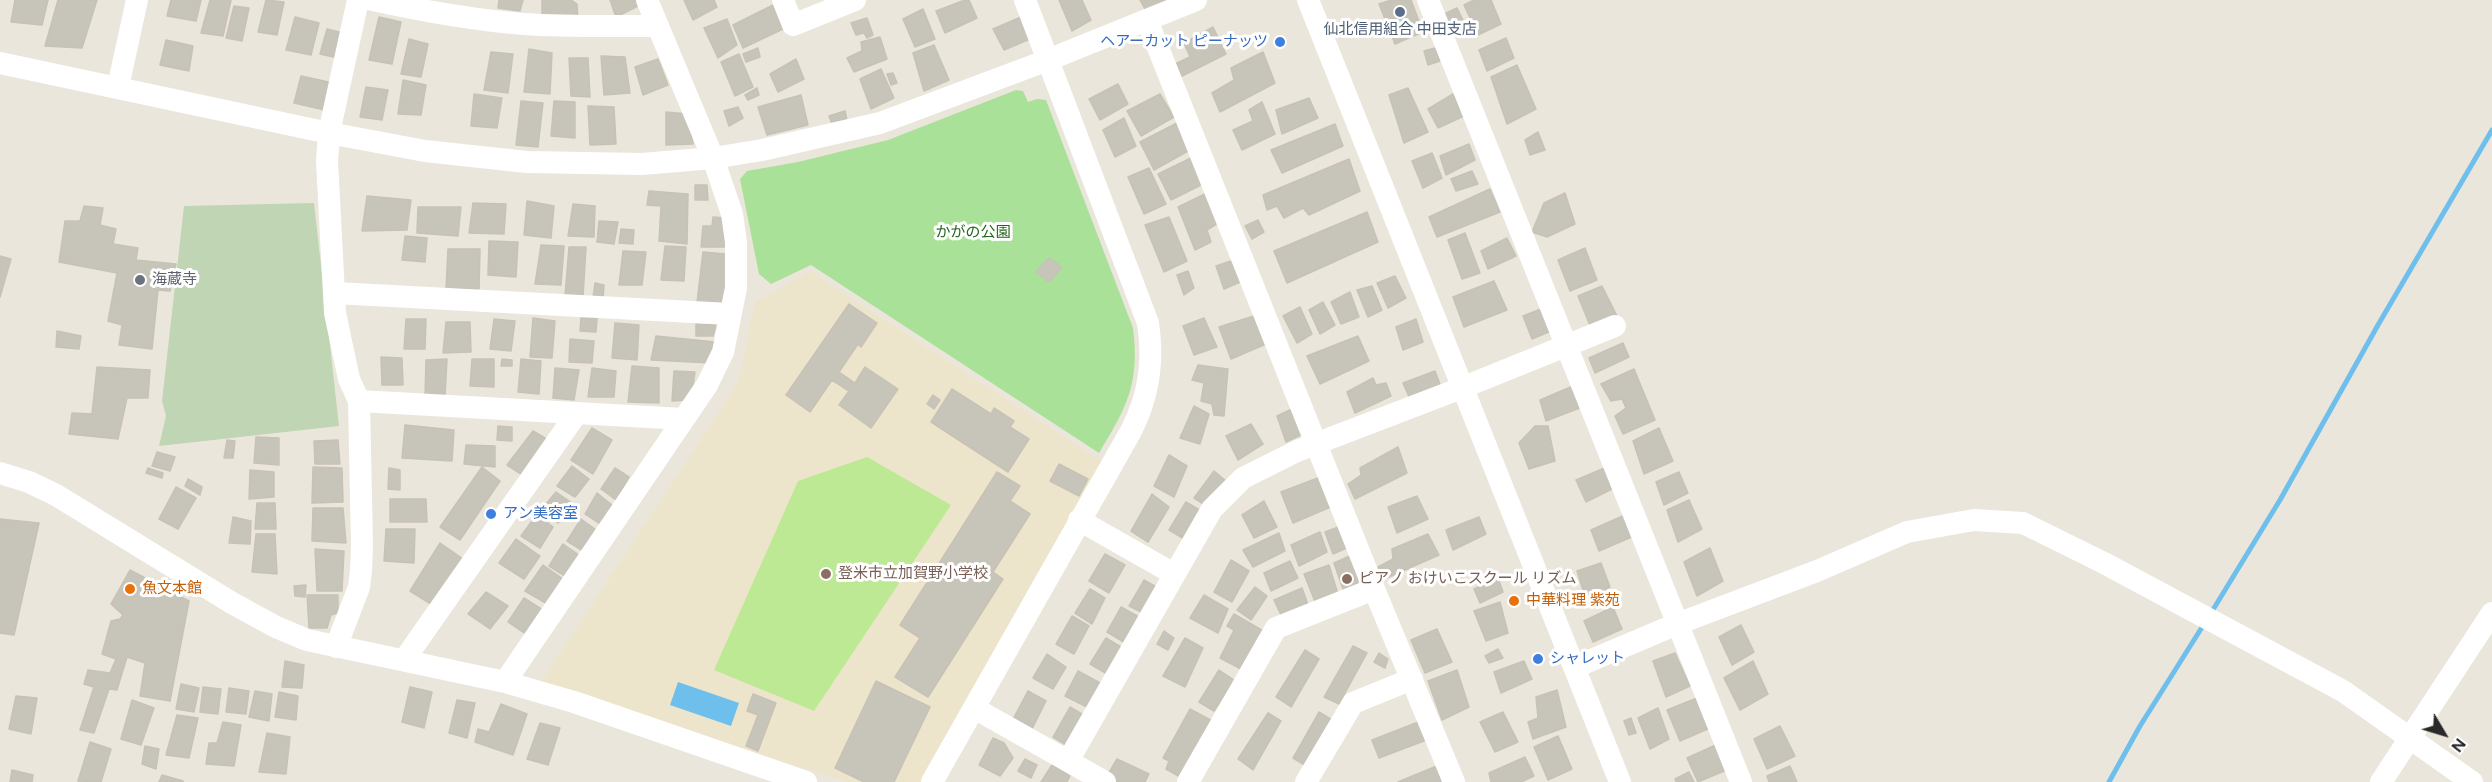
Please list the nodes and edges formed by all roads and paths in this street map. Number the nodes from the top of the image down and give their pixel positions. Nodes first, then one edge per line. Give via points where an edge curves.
1 (137, 0) edge
2 (358, 0) edge
3 (373, 0) edge
4 (647, 0) edge
5 (783, 0) edge
6 (855, 0) edge
7 (1024, 0) edge
8 (1196, 0) edge
9 (1308, 0) edge
10 (1428, 0) edge
11 (1147, 20) junction
12 (658, 26) junction
13 (1048, 60) junction
14 (0, 63) edge
15 (118, 87) junction
16 (328, 133) junction
17 (713, 158) junction
18 (335, 293) junction
19 (730, 314) junction
20 (1615, 326) dead end
21 (1567, 346) junction
22 (1464, 387) junction
23 (359, 401) junction
24 (577, 413) junction
25 (684, 419) junction
26 (1317, 444) junction
27 (0, 473) edge
28 (1079, 519) junction
29 (1174, 574) junction
30 (1374, 589) junction
31 (2492, 613) edge
32 (1677, 624) junction
33 (336, 647) junction
34 (404, 660) junction
35 (1575, 667) junction
36 (1412, 679) junction
37 (505, 682) junction
38 (974, 708) junction
39 (2409, 739) junction
40 (1068, 761) junction
41 (806, 782) edge
42 (932, 782) edge
43 (1105, 782) edge
44 (1188, 782) edge
45 (1306, 782) edge
46 (1454, 782) edge
47 (1620, 782) edge
48 (1741, 782) edge
49 (2381, 782) edge
50 (2472, 782) edge

1 - 15 street
2 - 16 street
3 - 12 street via 523,24
4 - 12 street
5 - 6 street via 793,25
7 - 13 street
8 - 11 street
9 - 22 street
10 - 21 street
11 - 13 street
11 - 26 street
12 - 17 street
13 - 17 street via 880,123
13 - 28 street via 1139,297 1151,342 1150,379 1139,414
14 - 15 street
15 - 16 street
16 - 17 street via 425,151 527,162 642,165
16 - 18 street
17 - 19 street via 732,214 736,242 736,288
18 - 19 street
18 - 23 street via 342,352
19 - 25 street via 723,352
20 - 21 street
21 - 22 street
21 - 32 street
22 - 26 street
22 - 35 street
23 - 24 street
23 - 33 street via 361,571 359,587
24 - 25 street
24 - 34 street
25 - 37 street
26 - 29 street via 1259,469 1228,492 1212,509
26 - 30 street
27 - 33 street via 56,495 276,627
28 - 29 street
28 - 38 street
29 - 40 street
30 - 36 street
30 - 44 street via 1276,628
31 - 39 street
32 - 35 street
32 - 39 street via 1907,532 1974,520 2023,523 2343,691
32 - 48 street
33 - 34 street
34 - 37 street
35 - 47 street
36 - 45 street via 1353,703
36 - 46 street
37 - 41 street
38 - 40 street
38 - 42 street
39 - 49 street
39 - 50 street
40 - 43 street

